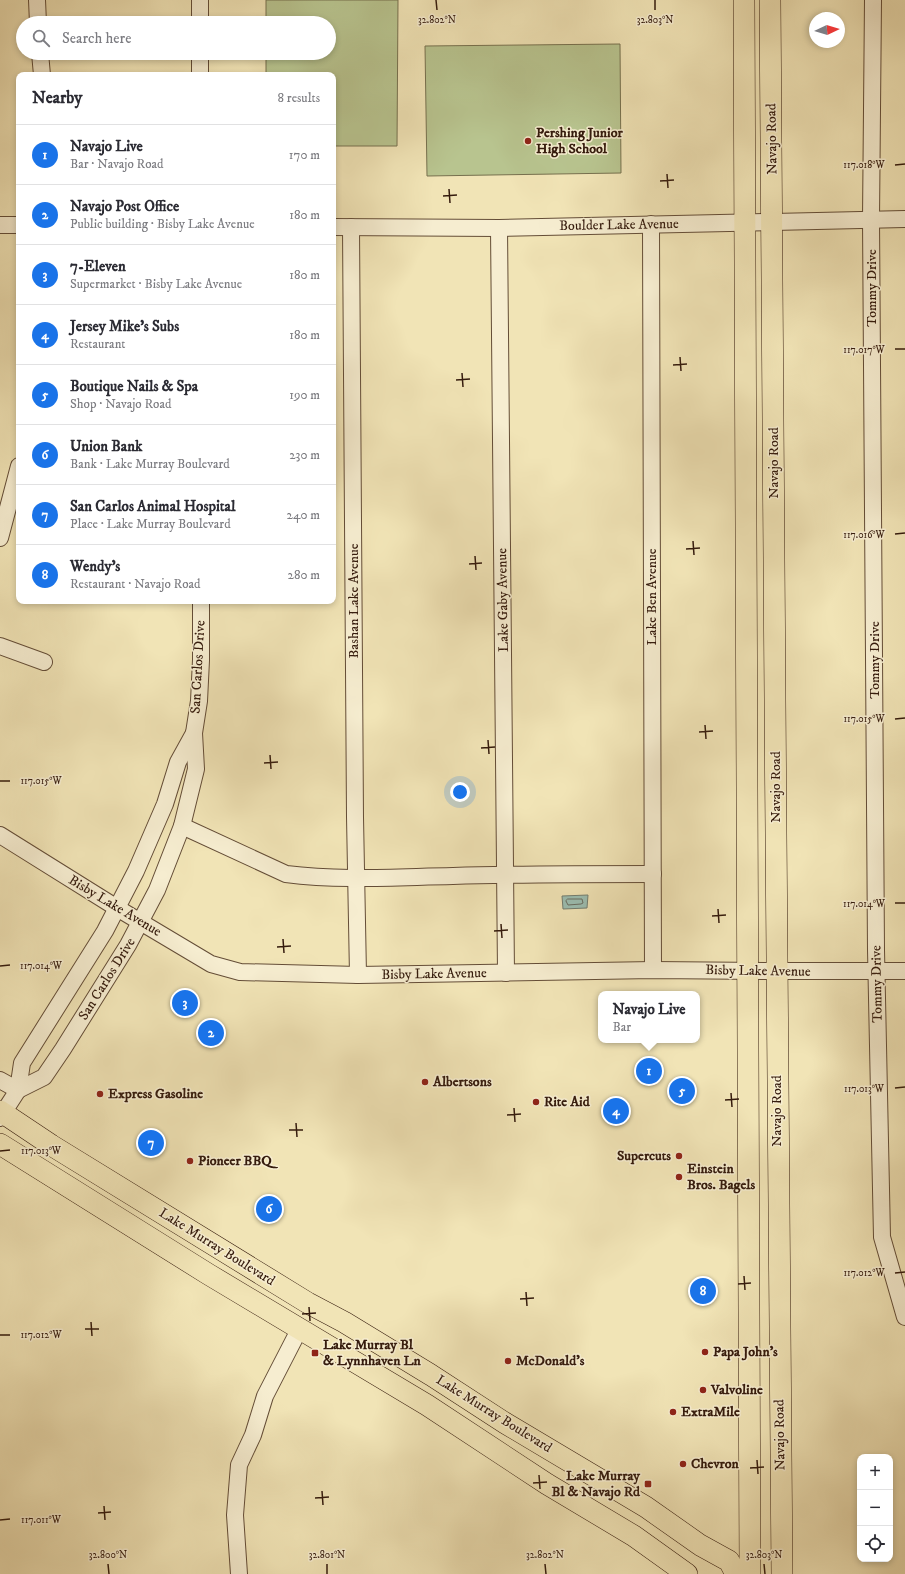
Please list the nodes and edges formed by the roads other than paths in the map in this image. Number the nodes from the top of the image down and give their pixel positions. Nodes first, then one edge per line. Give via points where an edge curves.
1 (37, 0) edge
2 (200, 0) edge
3 (744, 0) edge
4 (770, 0) edge
5 (873, 0) edge
6 (38, 16) edge
7 (200, 16) edge
8 (41, 60) edge
9 (200, 60) edge
10 (42, 72) edge
11 (200, 72) edge
12 (872, 219) junction
13 (905, 219) edge
14 (746, 222) junction
15 (773, 222) junction
16 (651, 224) junction
17 (0, 225) edge
18 (16, 225) edge
19 (336, 227) edge
20 (351, 227) junction
21 (499, 228) junction
22 (16, 477) edge
23 (0, 538) edge
24 (201, 604) edge
25 (0, 646) edge
26 (44, 662) dead end
27 (194, 733) junction
28 (182, 826) junction
29 (0, 835) edge
30 (506, 874) junction
31 (653, 874) junction
32 (356, 878) junction
33 (117, 908) junction
34 (141, 922) junction
35 (653, 970) junction
36 (905, 970) edge
37 (746, 971) junction
38 (777, 971) junction
39 (876, 971) junction
40 (506, 973) junction
41 (358, 975) junction
42 (0, 1080) edge
43 (18, 1090) junction
44 (1, 1114) edge
45 (0, 1144) edge
46 (747, 1200) junction
47 (779, 1295) junction
48 (308, 1303) junction
49 (259, 1304) junction
50 (905, 1317) edge
51 (344, 1322) junction
52 (300, 1328) junction
53 (239, 1574) edge
54 (687, 1574) edge
55 (736, 1574) edge
56 (750, 1574) edge
57 (782, 1574) edge

1 - 6 street
2 - 7 street
3 - 14 main road, Navajo Road
4 - 15 main road, Navajo Road
5 - 12 street, Tommy Drive
8 - 10 street
9 - 11 street
12 - 13 street, Boulder Lake Avenue
12 - 15 street, Boulder Lake Avenue
12 - 39 street, Tommy Drive
14 - 15 street, Boulder Lake Avenue
14 - 16 street, Boulder Lake Avenue
14 - 37 main road, Navajo Road
15 - 38 main road, Navajo Road
16 - 21 street, Boulder Lake Avenue
16 - 31 street, Lake Ben Avenue
17 - 18 street
19 - 20 street, Boulder Lake Avenue
20 - 21 street, Boulder Lake Avenue
20 - 32 street, Bashan Lake Avenue
21 - 30 street, Lake Gaby Avenue
22 - 23 street
24 - 27 street, San Carlos Drive via 199,701
25 - 26 street
27 - 28 street, San Carlos Drive via 196,769
27 - 33 street, San Carlos Drive via 178,762 165,804
28 - 32 street via 286,874
28 - 34 street, San Carlos Drive via 157,890
29 - 33 street, Bisby Lake Avenue
30 - 31 street
30 - 32 street
30 - 40 street, Lake Gaby Avenue
31 - 35 street, Lake Ben Avenue
32 - 41 street, Bashan Lake Avenue
33 - 34 street, Bisby Lake Avenue
33 - 43 street, San Carlos Drive via 22,1063
34 - 41 street, Bisby Lake Avenue via 211,964 240,972
34 - 43 street, San Carlos Drive via 44,1077
35 - 37 street, Bisby Lake Avenue
35 - 40 street, Bisby Lake Avenue
36 - 39 street, Bisby Lake Avenue
37 - 38 street, Bisby Lake Avenue
37 - 46 main road, Navajo Road
38 - 39 street, Bisby Lake Avenue
38 - 47 main road, Navajo Road
39 - 50 street, Tommy Drive via 882,1237
40 - 41 street, Bisby Lake Avenue
42 - 43 street
43 - 44 street, San Carlos Drive
44 - 48 main road, Lake Murray Boulevard
45 - 49 main road, Lake Murray Boulevard
46 - 47 main road via 757,1202 766,1208 770,1218 770,1277
46 - 56 main road, Navajo Road
47 - 57 main road, Navajo Road
48 - 49 main road via 295,1307
48 - 51 main road, Lake Murray Boulevard
49 - 52 main road, Lake Murray Boulevard
51 - 52 main road via 310,1324
51 - 55 main road, Lake Murray Boulevard via 431,1374 505,1423 646,1506 728,1561
52 - 53 street via 265,1396 253,1435 239,1465 235,1515
52 - 54 main road, Lake Murray Boulevard via 634,1536

